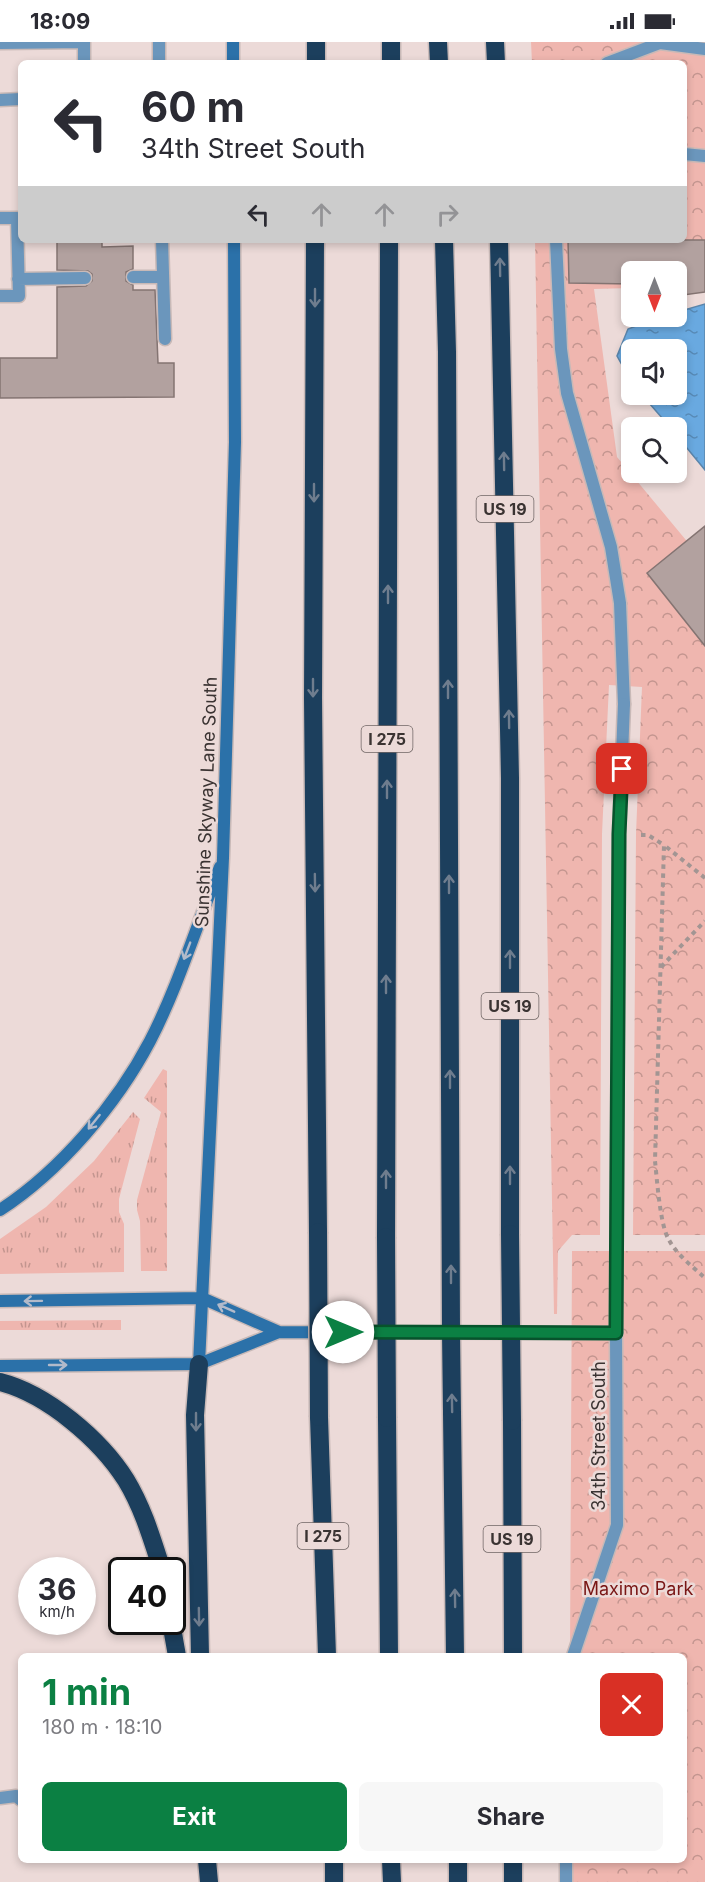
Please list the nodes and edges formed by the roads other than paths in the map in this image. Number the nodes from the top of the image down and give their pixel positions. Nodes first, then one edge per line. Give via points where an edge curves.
1 (84, 42) edge
2 (159, 42) edge
3 (233, 42) edge
4 (316, 42) edge
5 (391, 42) edge
6 (438, 42) edge
7 (495, 42) edge
8 (0, 43) edge
9 (705, 49) edge
10 (84, 60) edge
11 (159, 60) edge
12 (233, 60) edge
13 (316, 60) edge
14 (391, 60) edge
15 (439, 60) edge
16 (496, 60) edge
17 (615, 60) edge
18 (18, 99) edge
19 (0, 100) edge
20 (687, 154) edge
21 (705, 156) edge
22 (0, 218) edge
23 (162, 243) edge
24 (234, 243) edge
25 (315, 243) edge
26 (389, 243) edge
27 (444, 243) edge
28 (499, 243) edge
29 (556, 243) edge
30 (133, 277) dead end
31 (163, 277) junction
32 (85, 278) dead end
33 (18, 279) junction
34 (0, 296) edge
35 (165, 339) dead end
36 (223, 858) junction
37 (0, 1210) edge
38 (202, 1298) junction
39 (0, 1301) edge
40 (279, 1332) junction
41 (451, 1332) junction
42 (616, 1333) junction
43 (199, 1364) junction
44 (0, 1366) edge
45 (0, 1382) edge
46 (158, 1557) edge
47 (173, 1635) edge
48 (176, 1653) edge
49 (200, 1653) edge
50 (327, 1653) edge
51 (389, 1653) edge
52 (455, 1653) edge
53 (513, 1653) edge
54 (574, 1653) edge
55 (0, 1798) edge
56 (18, 1798) edge
57 (207, 1863) edge
58 (334, 1863) edge
59 (392, 1863) edge
60 (458, 1863) edge
61 (513, 1863) edge
62 (566, 1863) edge
63 (209, 1882) edge
64 (334, 1882) edge
65 (392, 1882) edge
66 (458, 1882) edge
67 (513, 1882) edge
68 (566, 1882) edge

1 - 8 street
1 - 10 street
2 - 11 street
3 - 12 street
4 - 13 highway
5 - 14 highway
6 - 15 highway
7 - 16 highway
9 - 17 street via 660,44
18 - 19 street
20 - 21 street
22 - 33 street via 17,218
23 - 31 street
24 - 36 street, Sunshine Skyway Lane South via 235,442
25 -> 50 highway, I 275, bridge via 313,698 319,1417
51 -> 26 highway, I 275, bridge
41 -> 27 highway
53 -> 28 highway, US 19, bridge via 510,778
29 - 42 street, 34th Street South via 567,393 611,547 620,603 624,704 619,834
30 - 31 street
31 - 35 street
32 - 33 street
33 - 34 street via 19,296
36 -> 37 street via 161,1016 135,1066 69,1151
36 - 38 street, Sunshine Skyway Lane South
38 -> 39 street
40 -> 38 street
38 - 43 street, Sunshine Skyway Lane South
40 - 41 street
40 - 43 street
41 - 42 street
52 -> 41 highway
42 - 54 street, 34th Street South via 617,1525
44 -> 43 street
43 -> 49 highway via 195,1415
45 - 46 highway via 51,1406 93,1440 125,1479 148,1525
47 - 48 highway
55 - 56 street
57 - 63 highway
58 - 64 highway
59 - 65 highway
60 - 66 highway
61 - 67 highway
62 - 68 street

